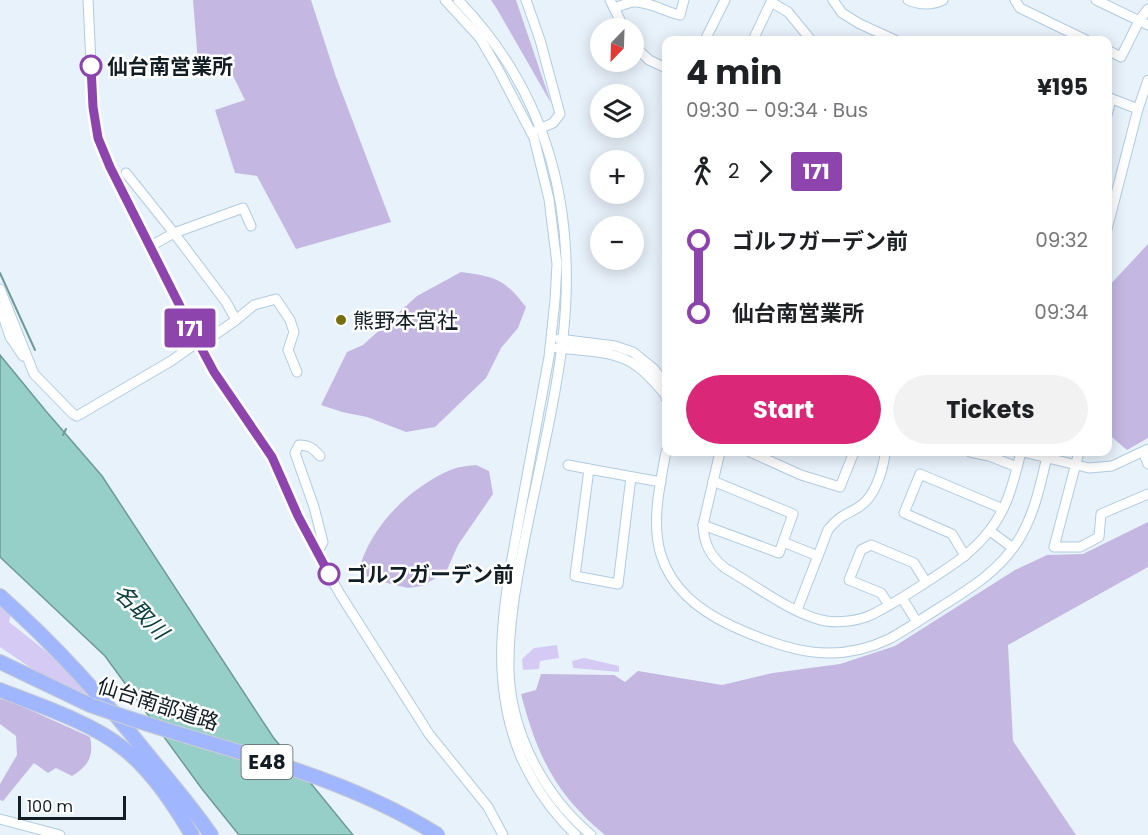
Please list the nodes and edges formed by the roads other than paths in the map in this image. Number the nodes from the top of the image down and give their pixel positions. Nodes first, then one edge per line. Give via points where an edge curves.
1 (88, 0) edge
2 (445, 0) edge
3 (458, 0) edge
4 (526, 0) edge
5 (684, 0) edge
6 (833, 0) edge
7 (908, 0) edge
8 (943, 0) edge
9 (1015, 0) edge
10 (1096, 0) edge
11 (722, 1) edge
12 (771, 1) edge
13 (612, 4) edge
14 (1148, 9) edge
15 (619, 18) edge
16 (1144, 23) edge
17 (707, 36) edge
18 (755, 36) edge
19 (808, 36) edge
20 (886, 36) edge
21 (1078, 36) edge
22 (1112, 52) edge
23 (644, 55) edge
24 (662, 66) edge
25 (1148, 80) edge
26 (1112, 99) edge
27 (1138, 109) junction
28 (541, 128) junction
29 (531, 132) junction
30 (126, 173) dead end
31 (1112, 210) edge
32 (251, 226) dead end
33 (174, 233) junction
34 (149, 247) junction
35 (0, 289) edge
36 (0, 307) edge
37 (236, 320) junction
38 (209, 339) dead end
39 (198, 342) junction
40 (550, 342) junction
41 (562, 344) junction
42 (33, 371) junction
43 (297, 372) dead end
44 (662, 380) edge
45 (1145, 451) edge
46 (320, 456) dead end
47 (665, 456) edge
48 (719, 456) edge
49 (759, 456) edge
50 (852, 456) edge
51 (884, 456) edge
52 (983, 456) edge
53 (1021, 456) edge
54 (1047, 456) edge
55 (1050, 456) edge
56 (1078, 456) edge
57 (1148, 464) edge
58 (568, 465) dead end
59 (1076, 465) junction
60 (1017, 467) junction
61 (589, 469) junction
62 (632, 477) junction
63 (713, 481) junction
64 (661, 482) junction
65 (1148, 495) edge
66 (1003, 509) junction
67 (704, 525) junction
68 (990, 531) junction
69 (783, 542) junction
70 (1013, 548) junction
71 (318, 554) junction
72 (818, 556) junction
73 (965, 556) junction
74 (926, 582) junction
75 (0, 596) edge
76 (902, 598) junction
77 (889, 605) junction
78 (797, 610) junction
79 (917, 622) junction
80 (0, 662) edge
81 (0, 690) edge
82 (0, 819) edge
83 (60, 835) edge
84 (192, 835) edge
85 (211, 835) edge
86 (438, 835) edge
87 (503, 835) edge
88 (576, 835) edge
89 (591, 835) edge

1 - 34 street via 98,138
2 - 29 street via 480,38
3 - 28 street via 495,44
4 - 28 street via 560,114 553,123
5 - 13 street via 680,15 645,3
6 - 20 street via 842,13
7 - 8 street via 920,5
9 - 21 street via 1020,8
10 - 16 street
11 - 17 street
12 - 18 street
12 - 19 street via 788,12
13 - 15 street
14 - 16 street
16 - 22 street via 1121,57
23 - 24 street
25 - 27 street
26 - 27 street
27 - 31 street
28 - 29 street
28 - 41 street via 560,193 564,230
29 - 40 street via 553,225 557,273
30 - 33 street
32 - 33 street via 243,208
33 - 34 street
33 - 37 street
34 - 39 street
35 - 42 street
36 - 42 street via 10,337
37 - 38 street
37 - 43 street via 254,304 276,299 294,332 288,350
39 - 42 street via 77,416
39 - 71 street via 272,457
40 - 41 street
40 - 88 street via 504,605 501,674 505,708 526,768 553,810
41 - 44 street via 615,345 633,352
41 - 89 street via 518,572 510,675 514,706 533,762 557,800
45 - 57 street
45 - 59 street via 1112,466
46 - 71 street via 305,445 299,445 295,453 323,542
47 - 64 street
48 - 63 street
49 - 50 street via 840,487
51 - 72 street via 867,500 835,520
52 - 60 street
53 - 60 street
54 - 70 street via 1034,508
55 - 59 street
56 - 59 street
58 - 61 street
59 - 65 street via 1054,547 1080,547 1099,537 1101,514
60 - 66 street
61 - 62 street
61 - 62 street via 575,576 618,584
62 - 64 street
63 - 67 street
63 - 69 street via 793,514
64 - 79 street via 657,525 664,563 684,595 717,619 788,648 830,654 868,647
66 - 68 street
66 - 73 street via 920,474 904,513 952,534
67 - 69 street via 779,553
67 - 78 street via 707,548 715,560
68 - 70 street
68 - 73 street
69 - 72 street
70 - 79 street via 978,584
71 - 87 street via 405,698 488,807
72 - 78 street
73 - 74 street
74 - 76 street
74 - 77 street via 914,563 871,545 861,550 849,580 881,593
75 - 85 highway via 91,684
76 - 77 street
76 - 79 street
77 - 78 street via 849,621 829,622
80 - 86 highway, 仙台南部道路 / E48, bridge via 90,705 338,785
81 - 84 highway via 93,729 124,748 146,771
82 - 83 street

